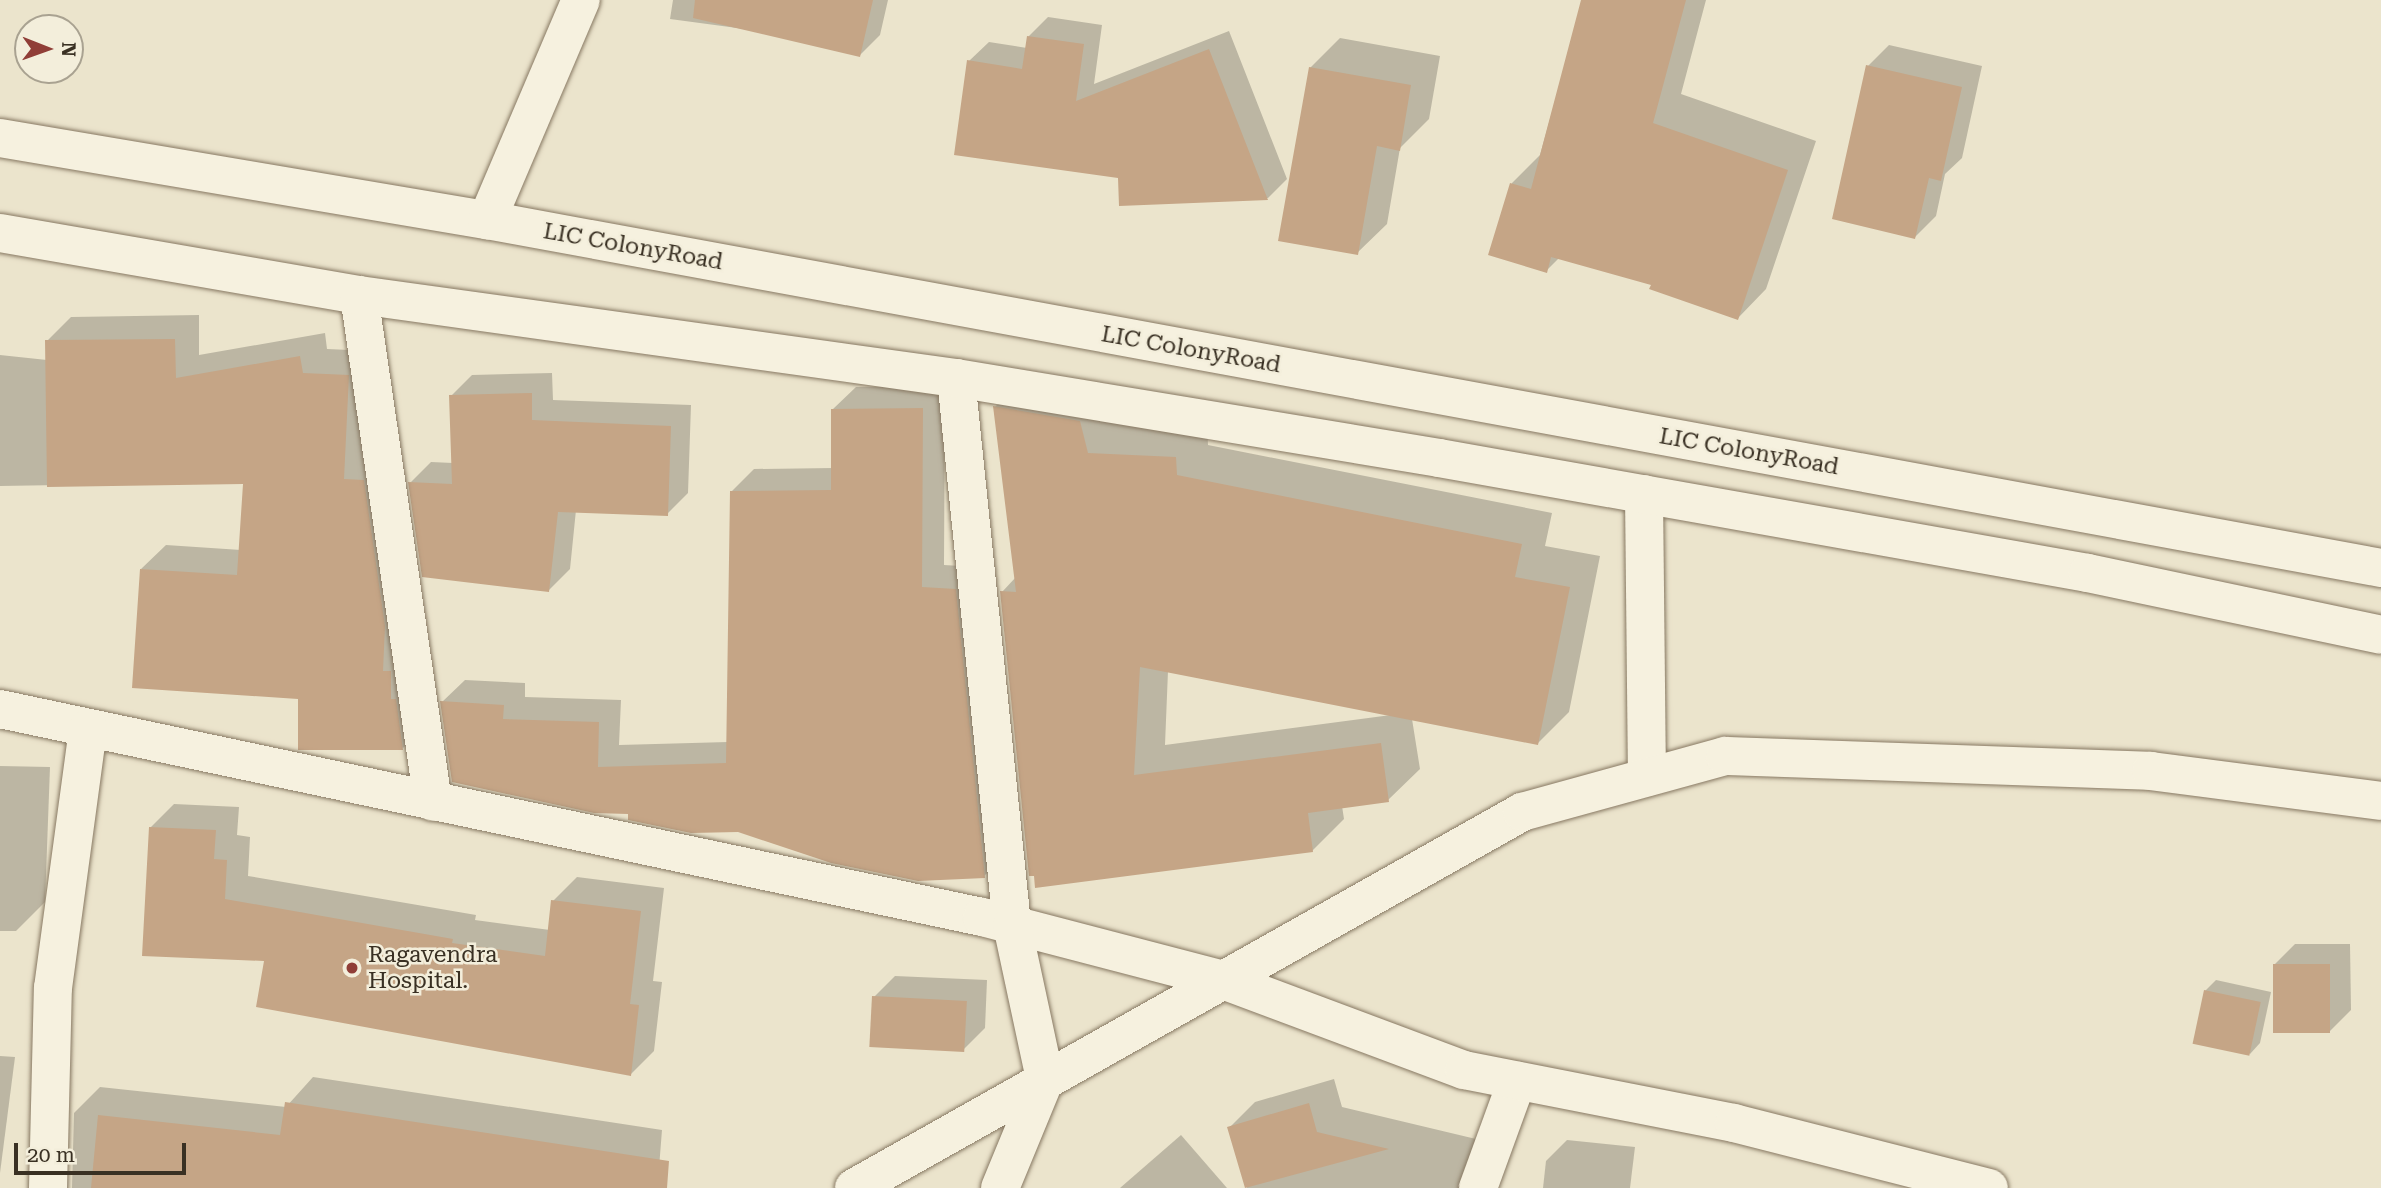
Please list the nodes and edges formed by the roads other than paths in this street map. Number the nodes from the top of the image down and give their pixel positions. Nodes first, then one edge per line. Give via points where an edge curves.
1 (581, 0) edge
2 (0, 138) edge
3 (487, 220) junction
4 (0, 233) edge
5 (359, 295) junction
6 (956, 378) junction
7 (1644, 494) junction
8 (2381, 568) edge
9 (2381, 635) edge
10 (0, 709) edge
11 (89, 729) junction
12 (1647, 777) junction
13 (2381, 801) edge
14 (433, 802) junction
15 (1012, 925) junction
16 (1223, 980) junction
17 (1045, 1079) junction
18 (1517, 1081) junction
19 (1890, 1176) edge
20 (48, 1188) edge
21 (854, 1188) edge
22 (1000, 1188) edge
23 (1478, 1188) edge
24 (1989, 1188) edge

1 - 3 street
2 - 3 street, LIC ColonyRoad
3 - 8 street, LIC ColonyRoad
4 - 5 street
5 - 6 street
5 - 14 street
6 - 7 street
6 - 15 street
7 - 9 street via 2088,573
7 - 12 street
10 - 11 street
11 - 14 street
11 - 20 street via 52,988
12 - 13 street via 1738,757 2151,771
12 - 16 street via 1522,812
14 - 15 street
15 - 16 street
15 - 17 street
16 - 17 street
16 - 18 street via 1464,1070
17 - 21 street
17 - 22 street
18 - 19 street via 1734,1123
18 - 23 street
19 - 24 street

